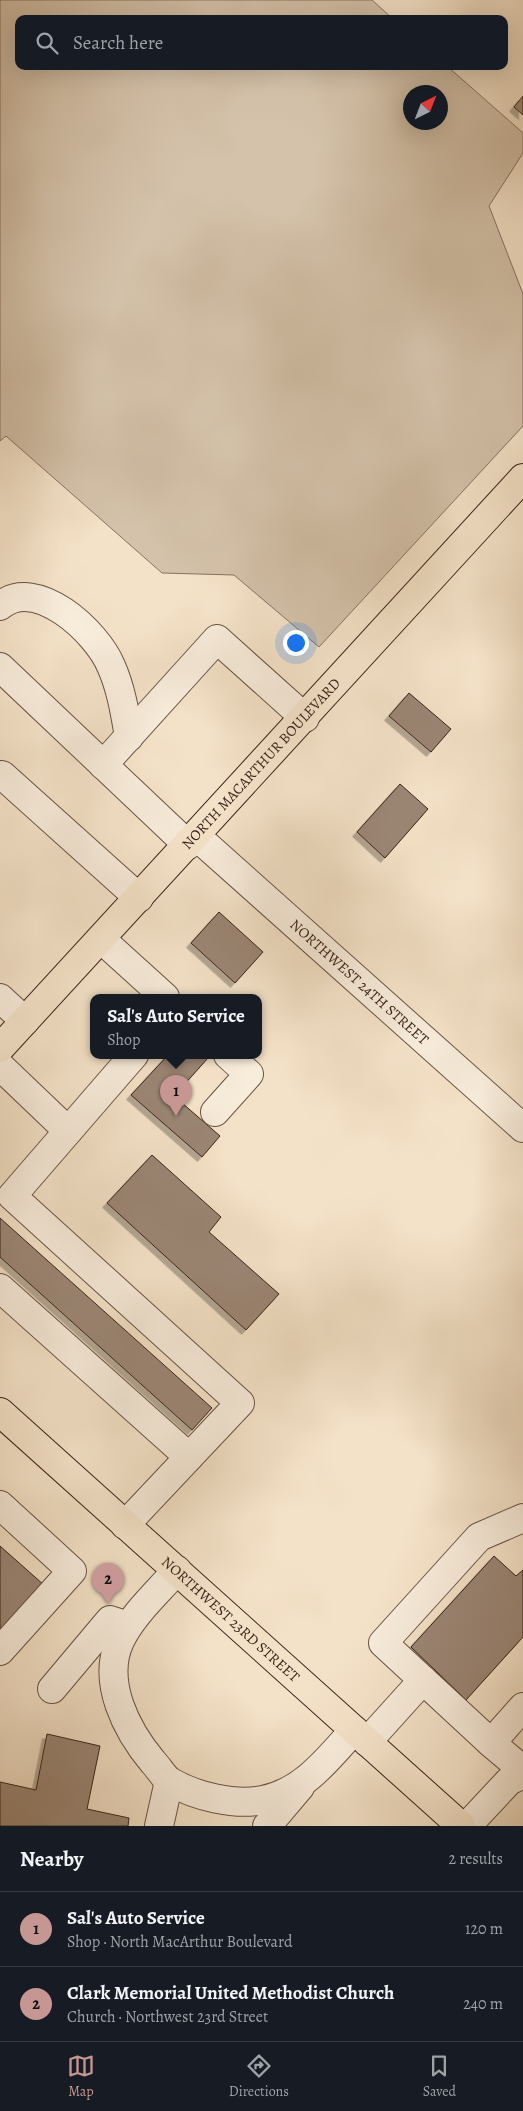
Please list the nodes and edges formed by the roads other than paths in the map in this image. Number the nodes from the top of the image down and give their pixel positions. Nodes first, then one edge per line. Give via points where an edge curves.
1 (523, 478) edge
2 (0, 606) edge
3 (0, 668) edge
4 (305, 718) junction
5 (129, 736) junction
6 (103, 765) junction
7 (0, 776) edge
8 (192, 840) junction
9 (139, 898) junction
10 (101, 939) junction
11 (162, 994) edge
12 (0, 998) edge
13 (25, 1021) junction
14 (0, 1048) edge
15 (131, 1059) edge
16 (232, 1059) edge
17 (0, 1066) edge
18 (215, 1112) dead end
19 (523, 1128) edge
20 (68, 1131) junction
21 (6, 1191) edge
22 (0, 1288) edge
23 (0, 1412) edge
24 (189, 1457) junction
25 (0, 1505) edge
26 (523, 1518) edge
27 (125, 1524) junction
28 (177, 1570) junction
29 (128, 1626) junction
30 (0, 1652) edge
31 (423, 1680) junction
32 (52, 1689) dead end
33 (523, 1707) edge
34 (360, 1736) junction
35 (491, 1743) junction
36 (523, 1772) edge
37 (308, 1779) junction
38 (170, 1781) junction
39 (159, 1826) edge
40 (267, 1826) edge
41 (461, 1826) edge
42 (467, 1826) edge

1 - 4 main road, NORTH MACARTHUR BOULEVARD
2 - 5 street via 15,597 28,596 58,608 87,631 111,664
3 - 6 street, NORTHWEST 24TH STREET
4 - 5 street via 217,639
4 - 8 main road, NORTH MACARTHUR BOULEVARD
5 - 6 street
6 - 8 street, NORTHWEST 24TH STREET
7 - 9 street via 2,774
8 - 9 main road, NORTH MACARTHUR BOULEVARD
8 - 19 street, NORTHWEST 24TH STREET
9 - 10 main road, NORTH MACARTHUR BOULEVARD
10 - 11 street
10 - 13 main road, NORTH MACARTHUR BOULEVARD
12 - 13 street
13 - 14 main road, NORTH MACARTHUR BOULEVARD
15 - 20 street
16 - 18 street via 249,1074
17 - 20 street
20 - 21 street
21 - 24 street via 240,1403
22 - 24 street
23 - 27 main road, NORTHWEST 23RD STREET
24 - 27 street
25 - 30 street via 72,1571
26 - 31 street via 478,1537 383,1643
27 - 28 main road, NORTHWEST 23RD STREET
28 - 29 street
28 - 34 main road, NORTHWEST 23RD STREET
29 - 32 street via 110,1620
29 - 38 street via 119,1642 114,1662 113,1680 120,1706 140,1746
31 - 34 street
31 - 35 street
33 - 35 street
34 - 37 street
34 - 41 main road, NORTHWEST 23RD STREET
35 - 36 street
36 - 42 street via 509,1781
37 - 38 street via 262,1800 234,1801 201,1794
37 - 40 street
38 - 39 street

